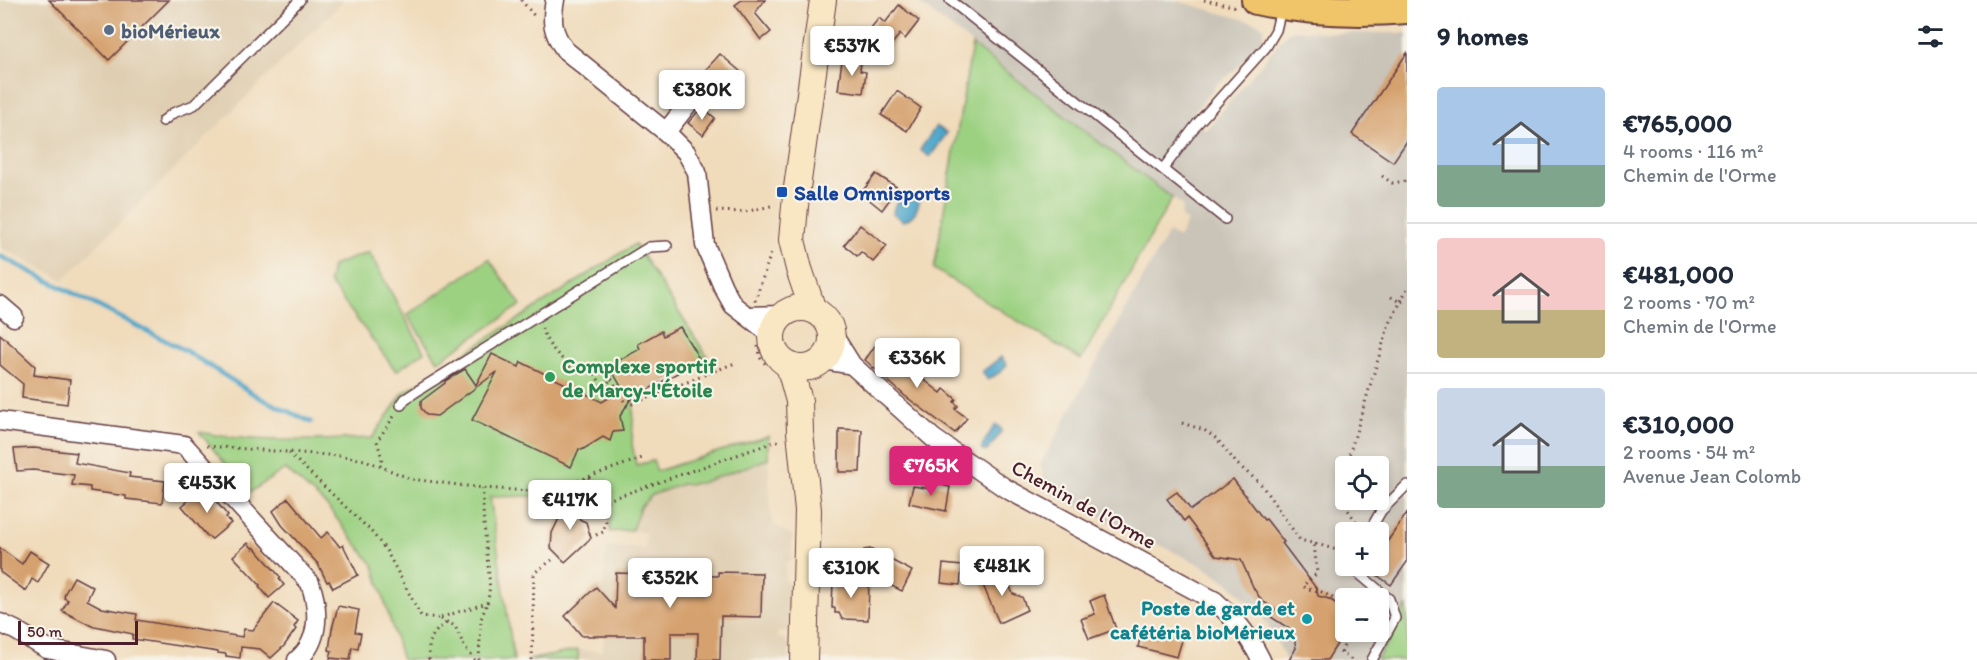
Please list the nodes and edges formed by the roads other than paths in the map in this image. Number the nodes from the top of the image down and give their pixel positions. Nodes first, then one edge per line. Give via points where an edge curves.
1 (300, 0) edge
2 (555, 0) edge
3 (824, 0) edge
4 (950, 0) edge
5 (1269, 3) edge
6 (1407, 9) edge
7 (702, 86) dead end
8 (164, 121) dead end
9 (666, 132) junction
10 (1163, 169) junction
11 (1225, 219) dead end
12 (668, 246) dead end
13 (784, 323) junction
14 (832, 333) junction
15 (820, 362) junction
16 (852, 365) junction
17 (780, 368) junction
18 (799, 401) junction
19 (401, 405) road end
20 (0, 421) edge
21 (1407, 485) edge
22 (1374, 522) edge
23 (1362, 576) edge
24 (8, 626) edge
25 (42, 655) edge
26 (106, 660) edge
27 (297, 660) edge
28 (804, 660) edge
29 (1261, 660) edge
30 (1372, 660) edge

1 - 8 lane via 194,105 172,113
2 - 9 street via 555,36 565,50
3 - 13 street via 794,204 792,240 799,269
4 - 10 lane
5 - 6 main road via 1336,10
5 - 10 lane via 1276,30 1266,47 1197,124
7 - 9 street
9 - 13 street via 686,152 697,172 702,233 733,305 748,316
10 - 11 lane
12 - 19 lane via 649,247 425,386
13 - 14 street via 822,315
13 - 17 street via 776,353
14 - 15 street via 829,352
14 - 16 street, Chemin de l'Orme
15 - 16 street
15 - 17 street via 807,368
15 - 18 street
16 - 29 street, Chemin de l'Orme via 933,438 1005,488 1215,601 1249,636
17 - 18 street
18 - 28 street via 808,510
20 - 27 street via 184,445 310,583 317,617 312,638
21 - 22 lane
23 - 30 lane via 1389,599 1395,618
24 - 25 street
25 - 26 street

